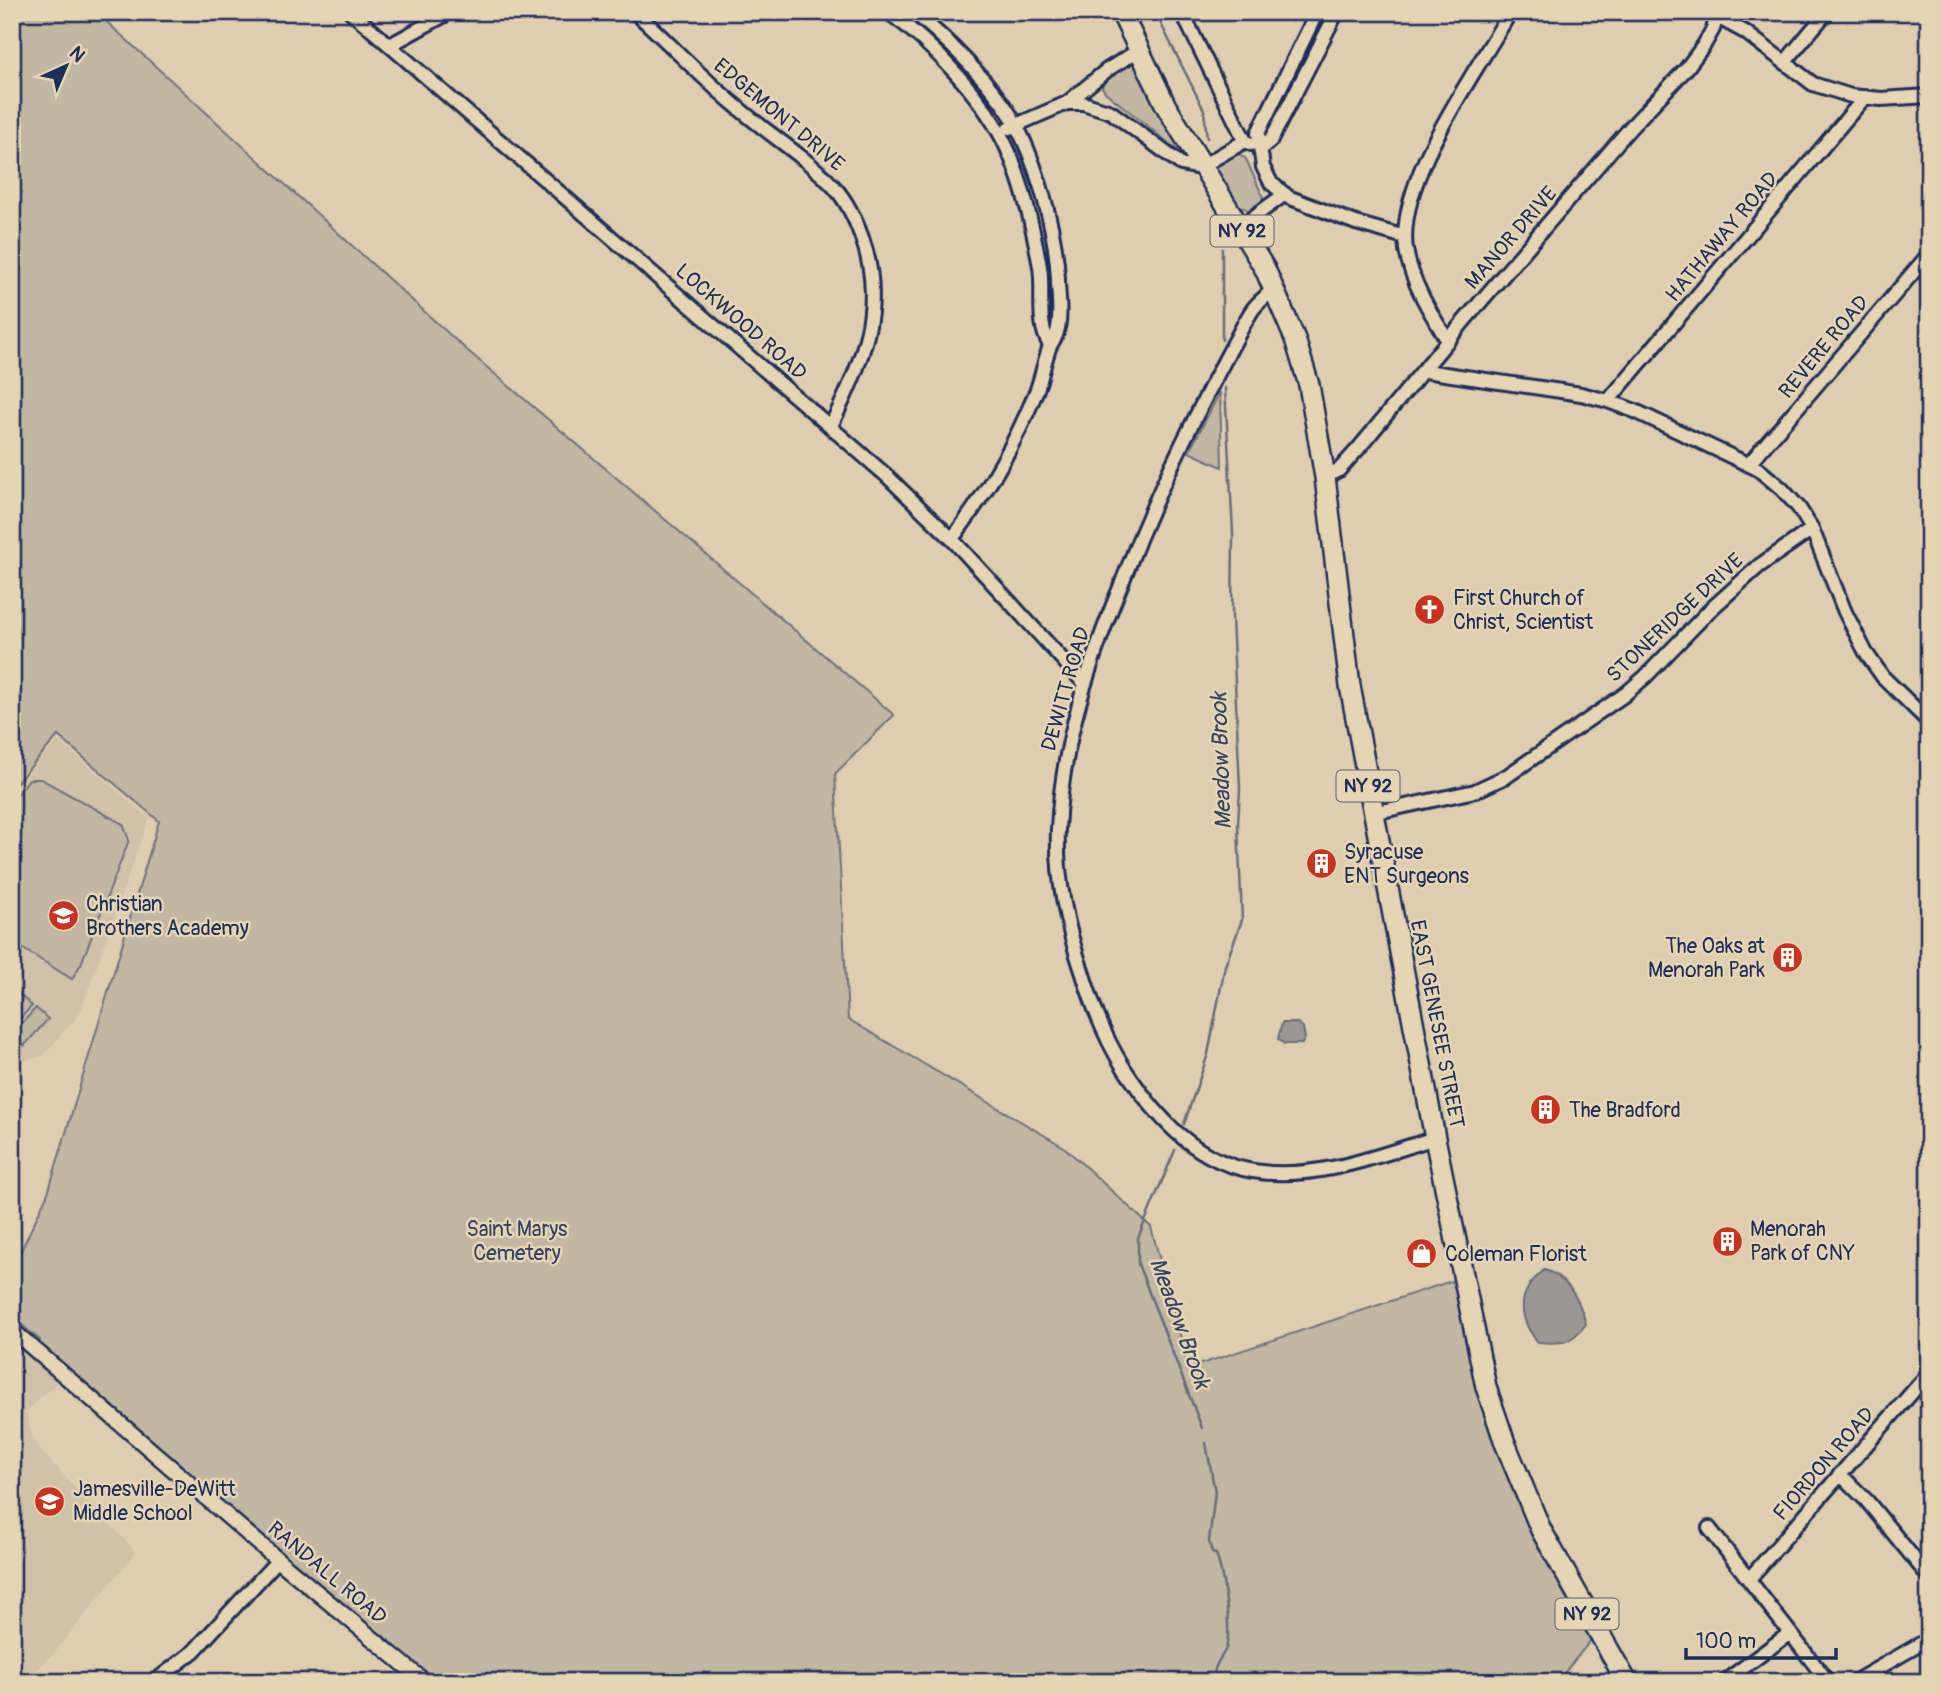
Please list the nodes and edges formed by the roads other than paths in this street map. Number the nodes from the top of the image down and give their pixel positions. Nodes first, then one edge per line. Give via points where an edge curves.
1 (351, 12) edge
2 (450, 12) edge
3 (888, 12) edge
4 (915, 12) edge
5 (1121, 12) edge
6 (1182, 12) edge
7 (1317, 12) edge
8 (1337, 12) edge
9 (1510, 12) edge
10 (1827, 12) edge
11 (637, 13) edge
12 (1715, 13) edge
13 (390, 45) junction
14 (1139, 50) junction
15 (1785, 62) junction
16 (1929, 96) edge
17 (1866, 97) junction
18 (1067, 103) junction
19 (1016, 125) junction
20 (999, 133) junction
21 (1245, 141) junction
22 (1261, 149) junction
23 (1202, 166) junction
24 (1285, 194) junction
25 (1240, 226) junction
26 (1405, 237) junction
27 (1929, 254) edge
28 (1275, 288) junction
29 (1448, 341) junction
30 (1050, 345) junction
31 (1425, 371) junction
32 (1608, 401) junction
33 (831, 426) junction
34 (1749, 464) junction
35 (1325, 477) junction
36 (1812, 529) junction
37 (952, 539) junction
38 (1085, 684) junction
39 (1929, 722) edge
40 (1373, 813) junction
41 (1435, 1138) junction
42 (12, 1330) edge
43 (1929, 1373) edge
44 (1840, 1475) junction
45 (1709, 1528) dead end
46 (278, 1560) junction
47 (1929, 1577) edge
48 (1749, 1579) junction
49 (1790, 1633) junction
50 (1929, 1639) edge
51 (154, 1682) edge
52 (425, 1682) edge
53 (1627, 1682) edge
54 (1724, 1682) edge
55 (1828, 1682) edge
56 (1854, 1682) edge

1 - 13 street, LOCKWOOD ROAD
2 - 13 street
3 - 20 street via 948,65
4 - 19 street via 991,89
5 - 14 main road, EAST GENESEE STREET / NY 92
6 - 21 street
7 - 22 street via 1258,133
8 - 22 street via 1271,140
9 - 26 street via 1429,154 1412,199
10 - 15 street
11 - 33 street, EDGEMONT DRIVE via 737,107 826,179 842,195 858,226 872,271 873,303 856,373
12 - 15 street
12 - 29 street, MANOR DRIVE via 1704,45 1686,69
13 - 33 street, LOCKWOOD ROAD
14 - 18 street
14 - 23 main road, EAST GENESEE STREET / NY 92
15 - 17 street via 1813,84
16 - 17 street
17 - 32 street, HATHAWAY ROAD
18 - 19 street
18 - 23 street via 1101,107 1181,164
19 - 20 street
19 - 30 street via 1046,206 1057,261 1057,332
20 - 30 street via 1033,228 1041,272 1043,335
21 - 22 street
21 - 23 street
22 - 24 street via 1271,183
23 - 25 main road, EAST GENESEE STREET / NY 92
24 - 25 street
24 - 26 street
25 - 28 main road, EAST GENESEE STREET / NY 92
26 - 29 street via 1409,262 1427,307
27 - 34 street, REVERE ROAD
28 - 35 main road, EAST GENESEE STREET / NY 92 via 1309,384
28 - 38 street, DEWITT ROAD via 1241,331 1157,495
29 - 31 street, MANOR DRIVE
30 - 37 street via 1019,430
31 - 32 street
31 - 35 street, MANOR DRIVE via 1339,470
32 - 34 street
33 - 37 street, LOCKWOOD ROAD
34 - 36 street via 1782,489
35 - 40 main road, EAST GENESEE STREET / NY 92 via 1350,686
36 - 39 street via 1866,653 1883,677
36 - 40 street, STONERIDGE DRIVE via 1739,583 1624,695 1507,776 1475,791
37 - 38 street, LOCKWOOD ROAD
38 - 41 street, DEWITT ROAD via 1064,770 1058,832 1062,886 1071,939 1093,1005 1107,1040 1144,1097 1194,1148 1255,1171 1292,1174 1331,1169
40 - 41 main road, EAST GENESEE STREET / NY 92
41 - 53 main road, EAST GENESEE STREET / NY 92 via 1486,1387 1505,1443 1553,1556
42 - 46 street, RANDALL ROAD
43 - 44 street, FIORDON ROAD
44 - 47 street
44 - 48 street, FIORDON ROAD
45 - 48 street
46 - 51 street via 194,1651
46 - 52 street, RANDALL ROAD
48 - 49 street
49 - 54 street
49 - 55 street
50 - 56 street

